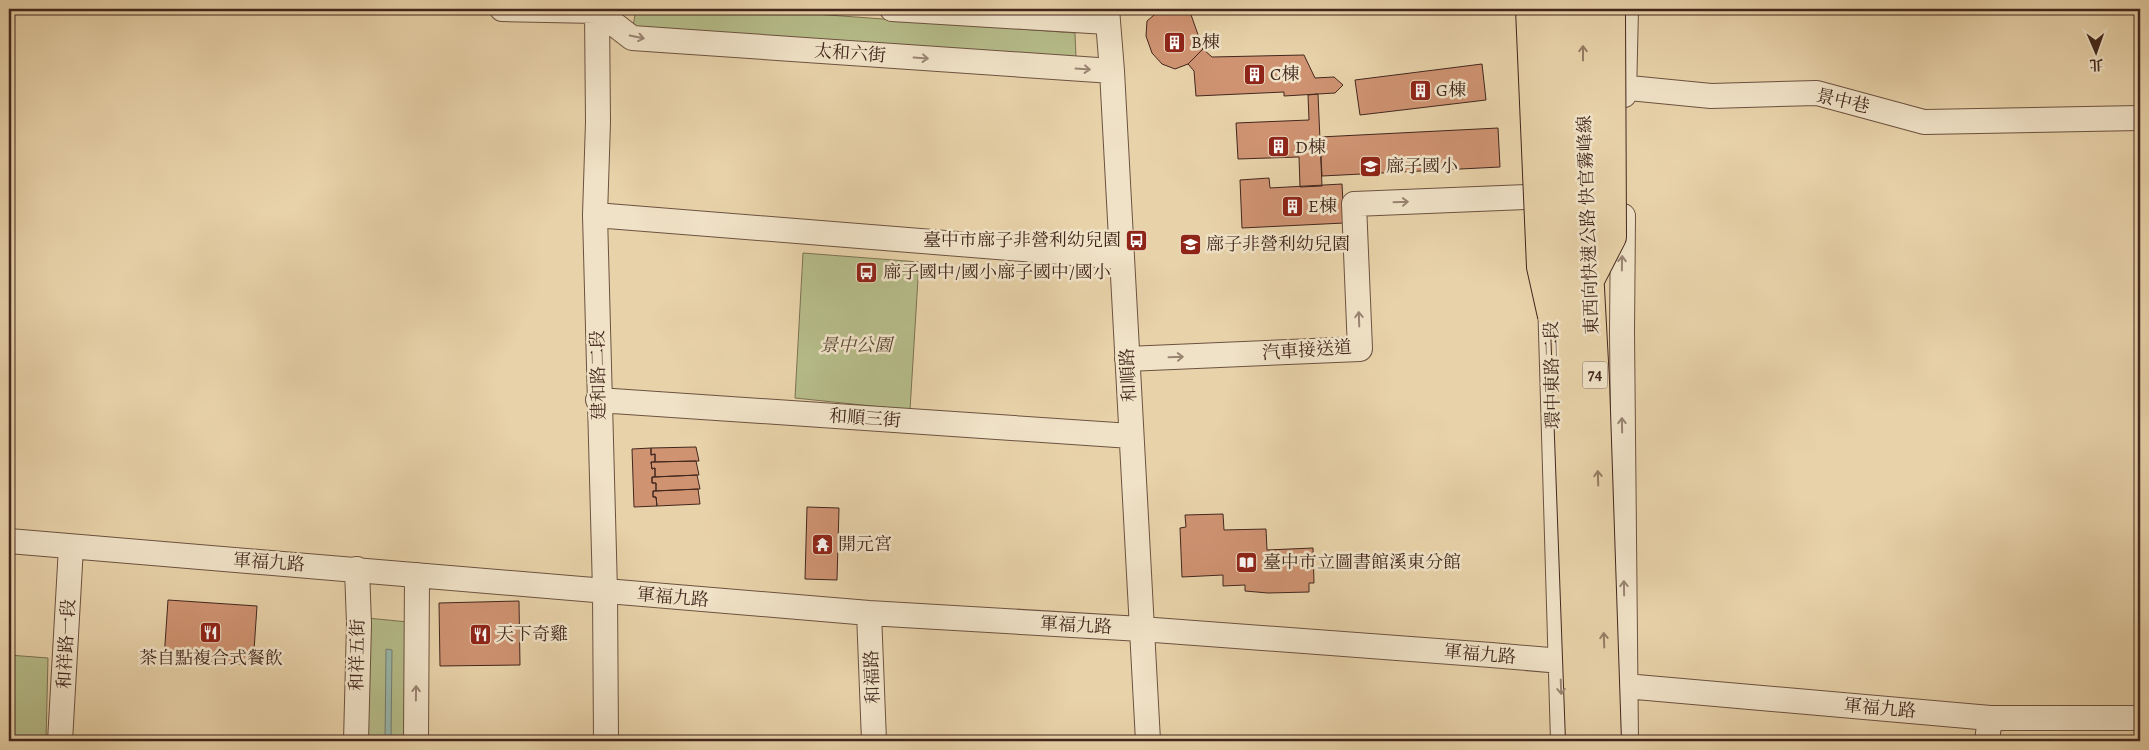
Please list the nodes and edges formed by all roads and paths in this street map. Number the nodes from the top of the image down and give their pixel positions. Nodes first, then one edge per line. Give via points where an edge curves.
1 (502, 9) edge
2 (598, 9) edge
3 (892, 9) edge
4 (1530, 9) edge
5 (1544, 9) edge
6 (1557, 9) edge
7 (1583, 9) edge
8 (1611, 9) edge
9 (1626, 9) edge
10 (1107, 15) edge
11 (1112, 71) junction
12 (1545, 85) junction
13 (1625, 86) junction
14 (2140, 118) edge
15 (1548, 196) junction
16 (594, 215) junction
17 (1122, 257) junction
18 (1589, 281) junction
19 (1127, 359) junction
20 (1567, 386) junction
21 (598, 400) junction
22 (1131, 436) junction
23 (9, 541) edge
24 (71, 547) junction
25 (357, 569) junction
26 (417, 575) junction
27 (605, 591) junction
28 (869, 613) junction
29 (1141, 629) junction
30 (1561, 661) junction
31 (1625, 686) junction
32 (1990, 718) junction
33 (2140, 718) edge
34 (60, 741) edge
35 (75, 741) edge
36 (356, 741) edge
37 (416, 741) edge
38 (606, 741) edge
39 (874, 741) edge
40 (1148, 741) edge
41 (1563, 741) edge
42 (1580, 741) edge
43 (1607, 741) edge
44 (1626, 741) edge
45 (1987, 741) edge

1 - 2 street
2 -> 11 street, 太和六街 via 632,38
2 - 16 street, 建和路二段
3 - 10 street
4 - 20 highway, bridge via 1541,267
5 - 12 street, 環中東路二段
6 - 20 highway, 東西向快速公路 快官霧峰線 / 74, bridge via 1557,104
18 -> 7 highway, 東西向快速公路 快官霧峰線 / 74, bridge
8 - 18 highway, bridge via 1612,237
9 - 13 street
10 - 11 street, 和順路
11 - 17 street, 和順路
12 - 13 street, 景中巷
12 - 15 street, 環中東路二段
13 - 14 street, 景中巷 via 1711,96 1817,93 1924,122
31 -> 13 street via 1622,332
19 -> 15 street, 汽車接送道 via 1360,349 1354,204
15 - 30 street, 環中東路二段
16 - 17 street
16 - 21 street, 建和路二段
17 - 19 street, 和順路
43 -> 18 highway, 東西向快速公路 快官霧峰線 / 74, bridge via 1596,381
19 - 22 street, 和順路
20 - 42 highway, 東西向快速公路 快官霧峰線 / 74, bridge
21 - 22 street, 和順三街
21 - 27 street, 建和路二段
22 - 29 street, 和順路
23 - 24 street, 軍福九路
24 - 25 street, 軍福九路
24 - 34 street, 和祥路一段
25 - 26 street, 軍福九路
25 - 36 street, 和祥五街
26 - 27 street, 軍福九路
37 -> 26 street
27 - 28 street, 軍福九路
27 - 38 street, 建和路二段
28 - 29 street, 軍福九路
28 - 39 street, 和福路
29 - 30 street, 軍福九路
29 - 40 street, 和順路
30 - 31 street, 軍福九路
30 -> 41 street, 環中東路二段
31 - 32 street, 軍福九路
31 - 44 street
32 - 33 street, 軍福九路
32 - 45 street
34 - 35 street

